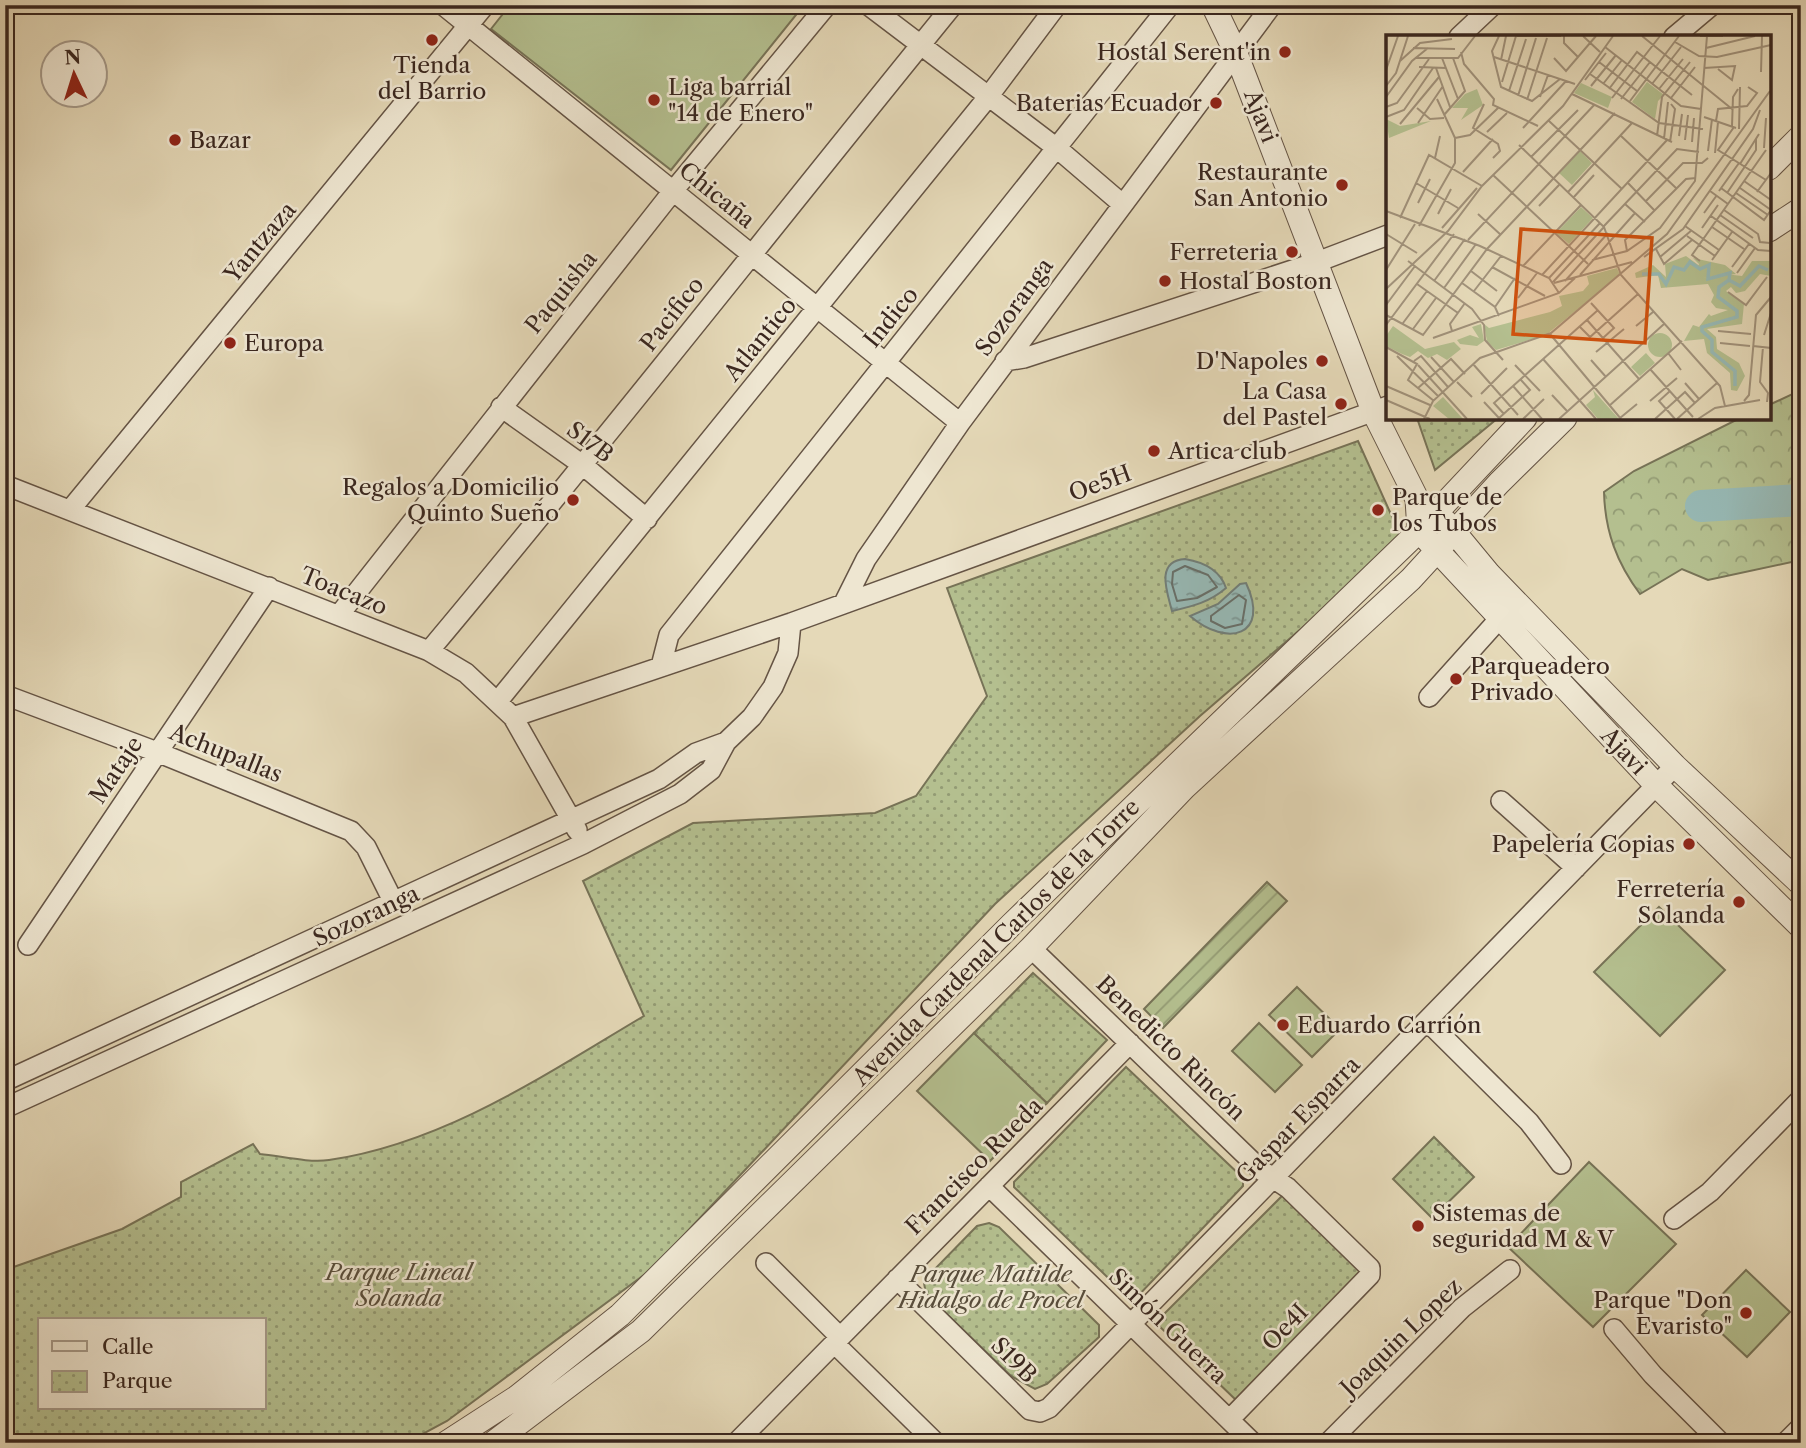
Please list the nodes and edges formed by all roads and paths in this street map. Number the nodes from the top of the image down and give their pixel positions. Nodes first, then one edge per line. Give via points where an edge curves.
1 (443, 5) edge
2 (485, 5) edge
3 (827, 5) edge
4 (868, 5) edge
5 (953, 5) edge
6 (1057, 5) edge
7 (1170, 5) edge
8 (1213, 5) edge
9 (1272, 5) edge
10 (1493, 5) edge
11 (1712, 5) edge
12 (468, 26) junction
13 (1461, 35) edge
14 (1676, 35) edge
15 (920, 46) junction
16 (1235, 51) junction
17 (988, 97) junction
18 (1801, 136) edge
19 (1058, 149) junction
20 (1771, 166) edge
21 (673, 191) junction
22 (1121, 203) junction
23 (1801, 209) edge
24 (1771, 229) edge
25 (1386, 235) edge
26 (751, 254) junction
27 (1317, 262) junction
28 (817, 307) junction
29 (1005, 361) junction
30 (886, 363) junction
31 (501, 407) junction
32 (1380, 408) edge
33 (1523, 420) edge
34 (1563, 420) edge
35 (960, 423) junction
36 (584, 466) junction
37 (5, 485) edge
38 (1417, 499) junction
39 (70, 509) junction
40 (1438, 511) junction
41 (647, 519) junction
42 (1419, 531) junction
43 (1455, 534) junction
44 (1436, 551) junction
45 (269, 587) junction
46 (844, 603) junction
47 (339, 615) junction
48 (1500, 618) junction
49 (791, 623) junction
50 (429, 651) junction
51 (661, 666) junction
52 (5, 695) edge
53 (1429, 697) dead end
54 (498, 701) junction
55 (513, 717) junction
56 (726, 742) junction
57 (158, 752) junction
58 (1675, 766) junction
59 (1656, 785) junction
60 (1501, 802) dead end
61 (572, 820) junction
62 (583, 844) junction
63 (1576, 868) junction
64 (1801, 884) edge
65 (393, 901) junction
66 (1801, 927) edge
67 (28, 945) dead end
68 (1031, 948) junction
69 (1427, 1021) junction
70 (1130, 1042) junction
71 (5, 1081) edge
72 (1801, 1099) edge
73 (5, 1108) edge
74 (1561, 1164) dead end
75 (1275, 1180) junction
76 (989, 1186) junction
77 (1674, 1219) dead end
78 (766, 1263) dead end
79 (1370, 1268) joint
80 (1510, 1270) dead end
81 (897, 1279) junction
82 (1133, 1326) junction
83 (1614, 1329) dead end
84 (836, 1340) junction
85 (496, 1411) junction
86 (1040, 1412) joint
87 (1230, 1419) junction
88 (1801, 1427) edge
89 (506, 1439) edge
90 (446, 1443) edge
91 (736, 1443) edge
92 (936, 1443) edge
93 (1253, 1443) edge
94 (1328, 1443) edge
95 (1721, 1443) edge
96 (1786, 1443) edge

1 - 12 street, Chicaña
2 - 12 street, Yantzaza
3 - 21 street, Paquisha
4 - 15 street
5 - 15 street, Pacifico
6 - 17 street, Atlantico
7 - 19 street, Indico
8 - 16 street, Ajavi
9 - 16 street, Sozoranga
10 - 13 street
11 - 14 street
12 - 21 street, Chicaña
12 - 39 street, Yantzaza
15 - 17 street
15 - 26 street, Pacifico
16 - 22 street, Sozoranga
16 - 27 street, Ajavi
17 - 19 street
17 - 28 street, Atlantico
18 - 20 street
19 - 22 street
19 - 30 street, Indico
21 - 26 street, Chicaña
21 - 31 street, Paquisha
22 - 29 street, Sozoranga
23 - 24 street
25 - 27 street
26 - 28 street, Chicaña
26 - 36 street, Pacifico
27 - 29 street
27 - 32 street, Ajavi
28 - 30 street, Chicaña
28 - 41 street, Atlantico
29 - 35 street, Sozoranga
30 - 35 street, Chicaña
30 - 51 street, Indico via 669,635
31 - 36 street, S17B
31 - 47 street, Paquisha
32 - 38 street, Ajavi
32 - 46 street, Oe5H
33 - 40 street, Avenida Cardenal Carlos de la Torre
34 - 43 street, Avenida Cardenal Carlos de la Torre
35 - 46 street, Sozoranga via 866,559
36 - 41 street, S17B
36 - 50 street, Pacifico
37 - 39 street, Toacazo
38 - 40 street, Ajavi
38 - 42 street, Ajavi
39 - 45 street, Toacazo
40 - 42 street, Avenida Cardenal Carlos de la Torre
40 - 43 street, Ajavi
41 - 54 street, Atlantico
42 - 44 street, Ajavi
42 - 85 street, Avenida Cardenal Carlos de la Torre via 1012,924 620,1315
43 - 44 street, Avenida Cardenal Carlos de la Torre
43 - 58 street, Ajavi
44 - 48 street, Ajavi
44 - 68 street, Avenida Cardenal Carlos de la Torre via 1345,642 1184,788
45 - 47 street, Toacazo
45 - 57 street, Mataje
46 - 49 street
47 - 50 street, Toacazo
48 - 53 street
48 - 59 street, Ajavi
49 - 51 street
49 - 56 street, Sozoranga via 789,653 773,687 752,718
50 - 54 street, Toacazo via 466,673
51 - 55 street
52 - 57 street, Achupallas
54 - 55 street, Toacazo
55 - 61 street, Toacazo
56 - 61 street, Sozoranga via 696,753 659,779
56 - 62 street, Sozoranga via 711,770 680,794
57 - 65 street, Achupallas via 351,831 366,847
57 - 67 street, Mataje
58 - 59 street, Gaspar Esparra
58 - 64 street, Ajavi
59 - 63 street, Gaspar Esparra
59 - 66 street, Ajavi
60 - 63 street
61 - 62 street, Toacazo
61 - 65 street, Sozoranga
62 - 73 street, Sozoranga
63 - 69 street, Gaspar Esparra
65 - 71 street, Sozoranga
68 - 70 street, Benedicto Rincón
68 - 89 street, Avenida Cardenal Carlos de la Torre via 641,1331
69 - 74 street via 1529,1122
69 - 75 street, Gaspar Esparra
70 - 75 street, Benedicto Rincón
70 - 76 street, Francisco Rueda
72 - 77 street via 1716,1186
75 - 79 street, Benedicto Rincón
75 - 82 street, Gaspar Esparra
76 - 81 street, Francisco Rueda
76 - 82 street, Simón Guerra
78 - 84 street
79 - 87 street, Oe4I via 1370,1275
80 - 94 street, Joaquin Lopez via 1462,1308
81 - 84 street, Francisco Rueda
81 - 86 street, S19B via 1030,1410
82 - 86 street, Gaspar Esparra
82 - 87 street, Simón Guerra
83 - 95 street
84 - 91 street, Francisco Rueda
84 - 92 street
85 - 89 street
85 - 90 street, Avenida Cardenal Carlos de la Torre
87 - 93 street, Simón Guerra
88 - 96 street

